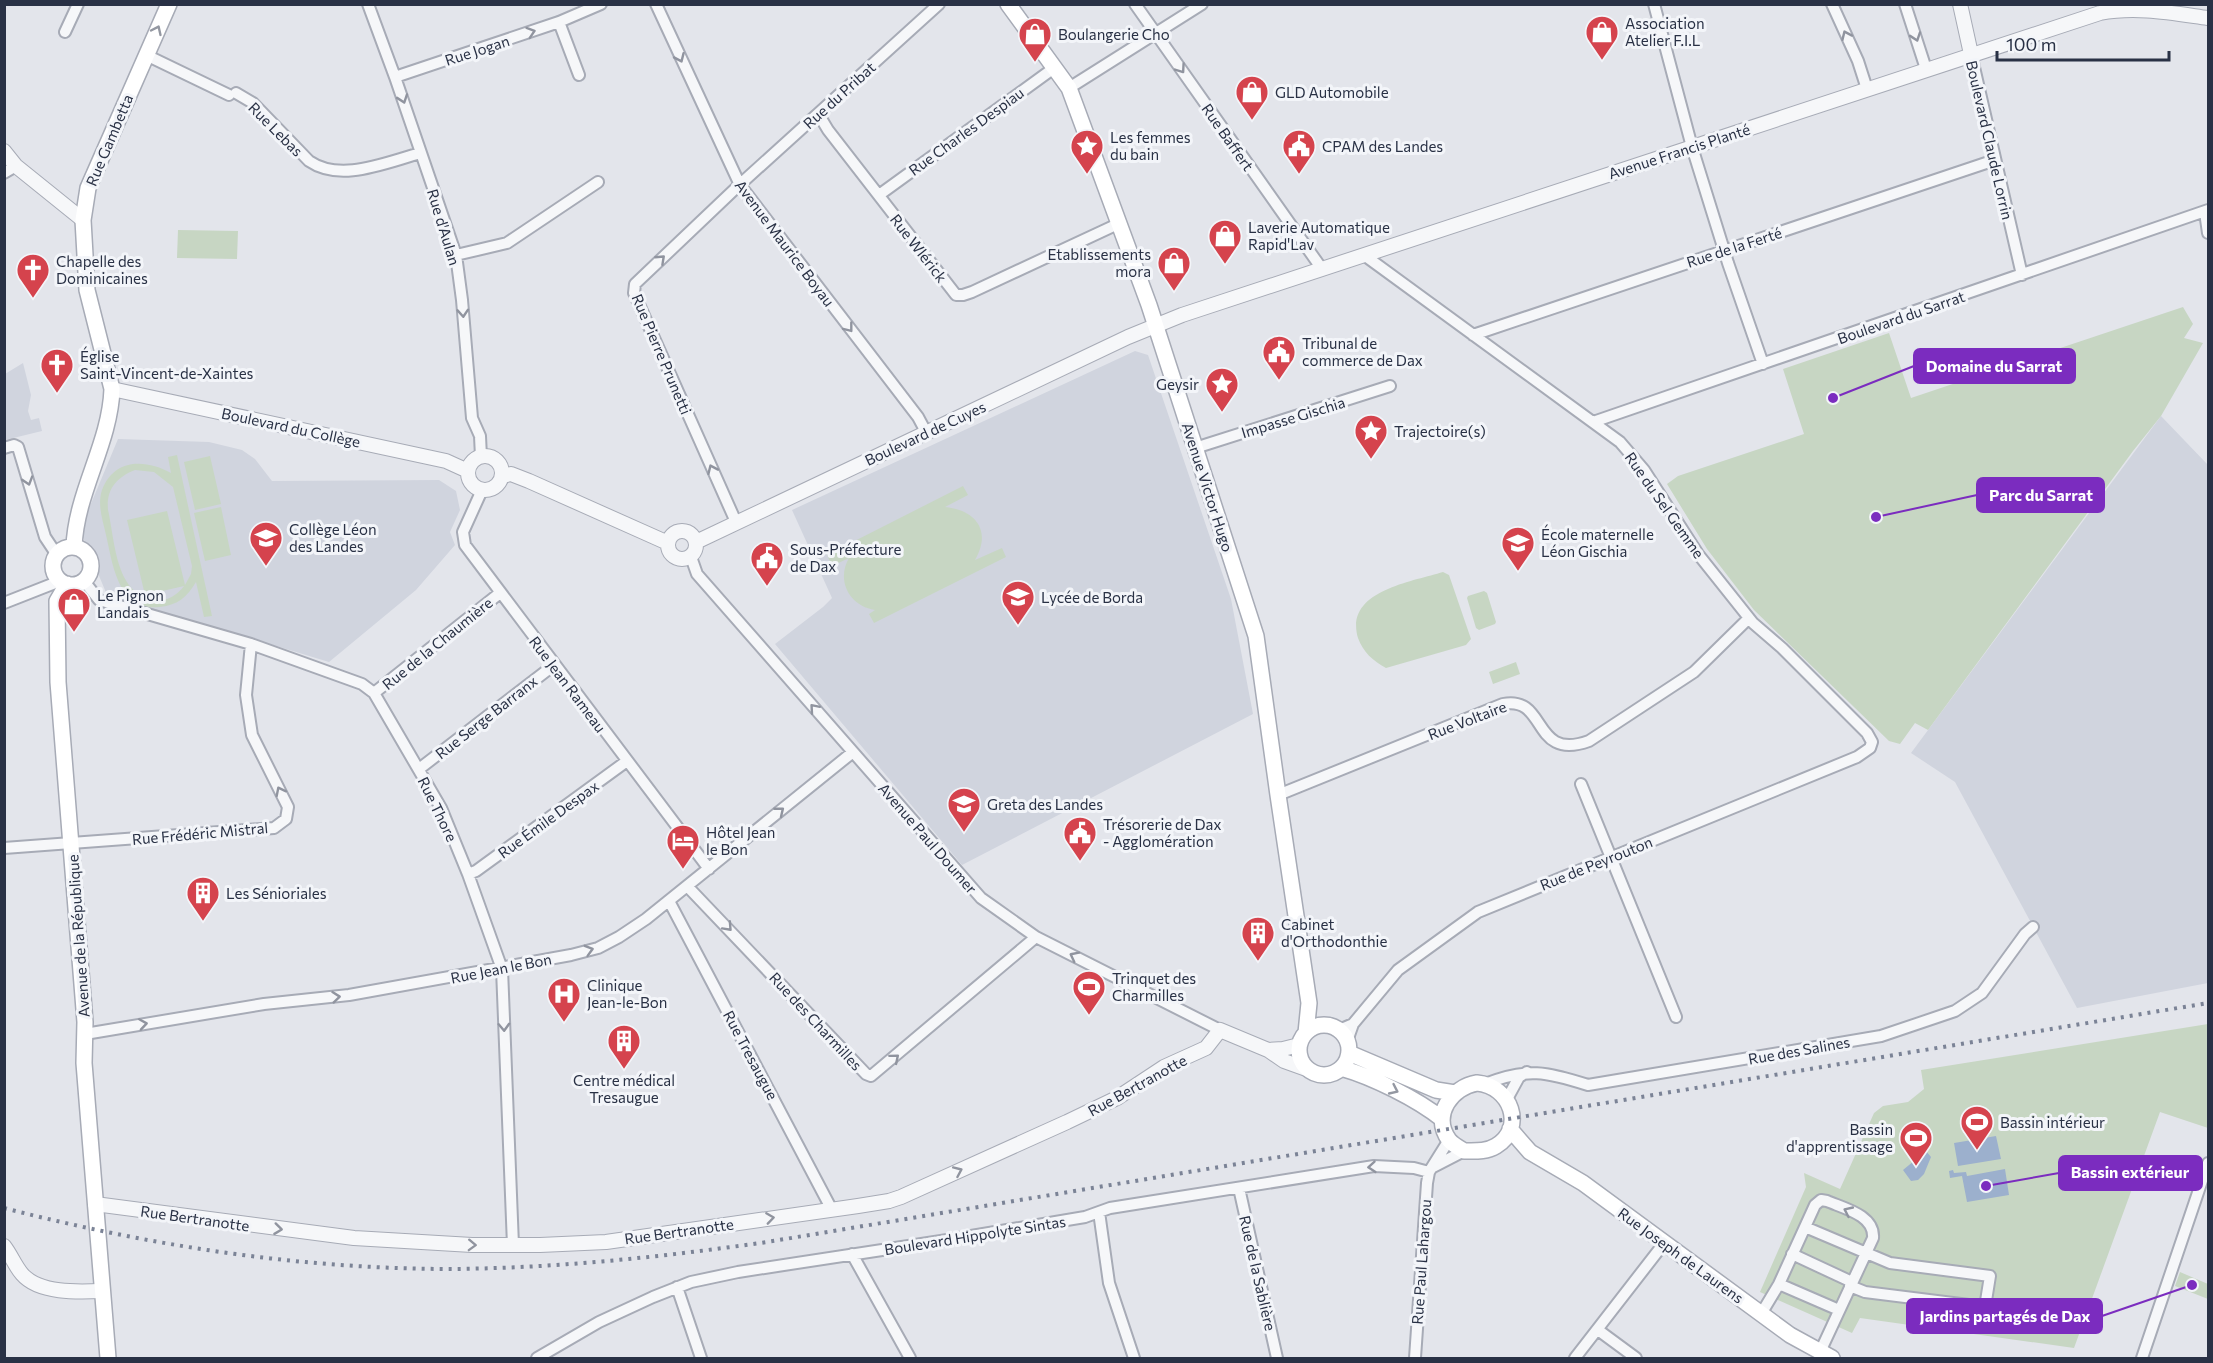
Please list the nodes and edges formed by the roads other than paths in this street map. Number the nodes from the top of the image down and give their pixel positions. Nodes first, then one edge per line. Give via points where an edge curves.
1 (78, 4) edge
2 (169, 4) edge
3 (368, 4) edge
4 (601, 4) edge
5 (656, 4) edge
6 (939, 4) edge
7 (1008, 4) edge
8 (1135, 4) edge
9 (1202, 4) edge
10 (1654, 4) edge
11 (1833, 4) edge
12 (1905, 4) edge
13 (1960, 4) edge
14 (2208, 18) edge
15 (559, 22) junction
16 (65, 32) dead end
17 (1155, 33) junction
18 (1971, 54) junction
19 (146, 55) junction
20 (1054, 68) junction
21 (1926, 69) junction
22 (579, 75) dead end
23 (395, 77) junction
24 (1069, 88) junction
25 (1867, 89) junction
26 (819, 114) junction
27 (1692, 147) junction
28 (4, 151) edge
29 (421, 153) junction
30 (1995, 160) junction
31 (10, 170) edge
32 (598, 182) dead end
33 (740, 185) junction
34 (879, 195) junction
35 (2206, 211) edge
36 (83, 220) junction
37 (1120, 223) junction
38 (2208, 233) edge
39 (1724, 251) junction
40 (456, 255) junction
41 (1364, 255) junction
42 (1322, 269) junction
43 (2022, 275) junction
44 (1155, 325) junction
45 (1473, 335) junction
46 (1763, 364) junction
47 (1390, 386) dead end
48 (112, 389) junction
49 (1593, 422) junction
50 (926, 432) junction
51 (1196, 447) junction
52 (4, 448) edge
53 (480, 457) junction
54 (468, 471) junction
55 (502, 476) junction
56 (482, 490) junction
57 (736, 522) junction
58 (696, 542) junction
59 (668, 543) junction
60 (74, 547) junction
61 (57, 555) junction
62 (691, 557) junction
63 (84, 581) junction
64 (64, 583) junction
65 (500, 593) junction
66 (4, 603) edge
67 (1749, 618) junction
68 (251, 644) junction
69 (554, 665) junction
70 (374, 693) junction
71 (1870, 748) joint
72 (853, 752) junction
73 (627, 761) junction
74 (419, 769) junction
75 (1581, 784) dead end
76 (1278, 795) junction
77 (71, 844) junction
78 (4, 848) edge
79 (1610, 856) junction
80 (709, 868) junction
81 (468, 874) junction
82 (687, 886) junction
83 (669, 901) junction
84 (2033, 927) dead end
85 (1036, 937) junction
86 (502, 969) junction
87 (1309, 1003) junction
88 (1676, 1017) dead end
89 (1220, 1030) junction
90 (85, 1034) junction
91 (1343, 1035) junction
92 (1303, 1039) junction
93 (1268, 1050) junction
94 (1341, 1068) junction
95 (1309, 1070) junction
96 (1527, 1072) junction
97 (1485, 1084) junction
98 (1455, 1093) junction
99 (1507, 1099) junction
100 (1442, 1119) junction
101 (1510, 1129) junction
102 (1449, 1140) junction
103 (1496, 1146) junction
104 (1464, 1151) junction
105 (1530, 1152) junction
106 (2208, 1163) edge
107 (1431, 1170) junction
108 (1239, 1188) junction
109 (95, 1204) junction
110 (832, 1210) junction
111 (1099, 1212) junction
112 (1805, 1227) junction
113 (1665, 1242) junction
114 (513, 1245) junction
115 (4, 1246) edge
116 (852, 1254) junction
117 (1792, 1254) junction
118 (1865, 1254) junction
119 (1779, 1284) junction
120 (1851, 1284) junction
121 (677, 1287) junction
122 (102, 1291) junction
123 (1839, 1310) junction
124 (1761, 1314) junction
125 (1598, 1330) junction
126 (1826, 1355) edge
127 (108, 1359) edge
128 (537, 1359) edge
129 (701, 1359) edge
130 (910, 1359) edge
131 (1134, 1359) edge
132 (1277, 1359) edge
133 (1415, 1359) edge
134 (1575, 1359) edge
135 (1636, 1359) edge
136 (2142, 1359) edge

1 - 16 street
19 -> 2 main road, Rue Gambetta
3 - 23 street, Rue d'Aulan
4 - 15 street, Rue Jogan
5 -> 33 street, Avenue Maurice Boyau
6 - 26 street, Rue du Pribat
7 - 20 main road, Avenue Victor Hugo
8 - 17 street, Rue Baffert
9 - 17 street
10 - 27 street
25 -> 11 street
12 -> 21 street
13 - 18 street, Boulevard Claude Lorrin
14 - 18 street, Avenue Francis Planté via 2119,9
15 - 22 street
23 -> 15 street, Rue Jogan
17 - 24 street
17 -> 42 street, Rue Baffert
18 - 21 street, Avenue Francis Planté
18 - 30 street, Boulevard Claude Lorrin
19 - 29 street, Rue Lebas via 253,103 318,168 351,171
19 - 36 main road, Rue Gambetta via 88,188
20 - 24 main road, Avenue Victor Hugo
20 - 34 street, Rue Charles Despiau
21 - 25 street, Avenue Francis Planté
23 -> 29 street, Rue d'Aulan
24 - 37 main road, Avenue Victor Hugo
25 - 27 street, Avenue Francis Planté
26 - 33 street, Rue du Pribat
26 - 34 street, Rue Wlérick
27 - 39 street
27 - 41 street, Avenue Francis Planté
28 - 31 street
29 - 40 street, Rue d'Aulan
30 - 39 street, Rue de la Ferté
30 - 43 street, Boulevard Claude Lorrin
31 - 36 street
32 - 40 street via 507,243
33 -> 50 street, Avenue Maurice Boyau
57 -> 33 street, Rue Pierre Prunetti via 634,288
34 - 37 street, Rue Wlérick via 956,295 972,292
35 - 38 street
35 - 43 street, Boulevard du Sarrat
36 - 48 main road, Rue Gambetta via 87,290
37 - 44 main road, Avenue Victor Hugo
39 - 45 street, Rue de la Ferté
39 - 46 street
40 -> 53 street, Rue d'Aulan via 472,418 480,436
41 - 42 street, Avenue Francis Planté
41 - 45 street, Rue du Sel Gemme
42 - 44 street, Avenue Francis Planté
43 - 46 street, Boulevard du Sarrat
44 - 50 street, Boulevard de Cuyes
44 - 51 main road, Avenue Victor Hugo
45 - 49 street, Rue du Sel Gemme
46 - 49 street, Boulevard du Sarrat
47 - 51 street, Impasse Gischia
48 - 54 street, Boulevard du Collège via 446,461
48 - 60 main road via 108,421 78,513
49 - 67 street, Rue du Sel Gemme via 1620,442 1644,470 1698,554
50 - 57 street, Boulevard de Cuyes
51 - 76 main road, Avenue Victor Hugo via 1256,636
52 -> 61 street via 18,447 45,537
53 - 54 street
53 - 55 street via 496,461
54 - 56 street via 470,482
55 - 56 street via 497,485
55 - 59 street via 511,474 529,481
56 - 65 street, Rue Jean Rameau via 463,532 465,545
57 - 58 street, Boulevard de Cuyes
58 - 59 street via 691,534 682,531
58 - 62 street
59 - 62 street via 673,556 682,560
60 - 61 main road
60 - 63 main road via 85,553 91,564
61 - 64 main road via 54,572
72 -> 62 street, Avenue Paul Doumer via 697,574
63 - 64 main road
63 - 68 street via 99,600
64 - 66 street
64 - 77 main road, Avenue de la République via 56,614
65 - 69 street, Rue Jean Rameau
65 - 70 street, Rue de la Chaumière
67 - 71 street, Rue du Sel Gemme via 1867,734 1872,742
67 - 76 street, Rue Voltaire via 1694,672 1588,741 1561,746 1528,710 1513,702
68 - 70 street via 362,684
77 -> 68 street, Rue Frédéric Mistral via 274,828 286,819 288,807 252,735 246,694
69 - 73 street, Rue Jean Rameau
69 - 74 street, Rue Serge Barranx
70 - 74 street, Rue Thore
71 - 79 street, Rue de Peyrouton via 1857,757
80 -> 72 street, Rue Jean le Bon
72 - 85 street, Avenue Paul Doumer via 981,898
73 - 80 street, Rue Jean Rameau
73 - 81 street, Rue Émile Despax via 476,872
74 - 81 street, Rue Thore via 441,808
75 - 79 street
76 - 87 main road, Avenue Victor Hugo
77 - 78 street, Rue Frédéric Mistral
77 - 90 main road, Avenue de la République
79 - 88 street
79 - 91 street, Rue de Peyrouton via 1478,912 1398,970
80 - 82 street, Rue Jean le Bon
81 - 86 street, Rue Thore
82 - 83 street, Rue Jean le Bon
82 -> 85 street, Rue des Charmilles via 871,1076
86 -> 83 street, Rue Jean le Bon via 598,948
83 - 110 street, Rue Tresaugue
84 - 96 street, Rue des Salines via 1982,993 1955,1011 1881,1036 1588,1085
89 -> 85 street, Avenue Paul Doumer
90 -> 86 street, Rue Jean le Bon
86 -> 114 street, Rue Thore
87 - 91 main road
87 - 92 main road, Avenue Victor Hugo
89 - 93 street, Avenue Paul Doumer
110 -> 89 street, Rue Bertranotte via 901,1197 1067,1122 1206,1048
90 - 109 main road, Avenue de la République
91 - 92 main road via 1314,1026
91 - 94 main road
91 - 98 main road via 1436,1090
92 - 93 street via 1283,1049
92 - 95 main road via 1299,1055
93 - 95 street, Avenue Paul Doumer
94 - 95 main road via 1325,1075
94 -> 100 main road via 1420,1103
96 - 97 street, Rue des Salines
96 - 99 street
97 - 98 main road via 1469,1084
97 - 99 main road
98 - 100 main road via 1446,1104
99 - 101 main road
100 - 102 main road
101 - 103 main road
101 - 105 main road, Rue Joseph de Laurens
102 - 104 main road
102 - 107 street, Rue Paul Lahargou
103 - 104 main road
103 - 105 main road, Rue Joseph de Laurens
104 - 107 street
105 - 113 main road, Rue Joseph de Laurens via 1583,1183
106 - 136 street
107 -> 108 street, Boulevard Hippolyte Sintas via 1374,1166
107 - 133 street, Rue Paul Lahargou via 1425,1196
108 - 111 street, Boulevard Hippolyte Sintas
108 - 132 street, Rue de la Sablière
109 -> 114 street, Rue Bertranotte via 354,1238
109 - 122 main road, Avenue de la République
114 -> 110 street, Rue Bertranotte via 606,1242
111 - 116 street, Boulevard Hippolyte Sintas
111 - 131 street via 1109,1283
112 - 117 street
112 - 118 street
118 -> 112 street via 1873,1238 1871,1225 1827,1201 1815,1205
113 - 124 main road, Rue Joseph de Laurens
113 - 125 street
115 - 122 street via 21,1274 32,1283
116 - 121 street, Boulevard Hippolyte Sintas via 738,1272
116 - 130 street
117 - 119 street
117 - 120 street
118 - 120 street
118 - 120 street via 1890,1263 1990,1276 1985,1307 1865,1292
119 - 123 street
119 - 124 street
120 - 123 street
121 - 128 street, Boulevard Hippolyte Sintas via 599,1322
121 - 129 street
122 - 127 main road, Avenue de la République
123 - 126 street
124 - 126 main road, Rue Joseph de Laurens
125 - 134 street
125 - 135 street

